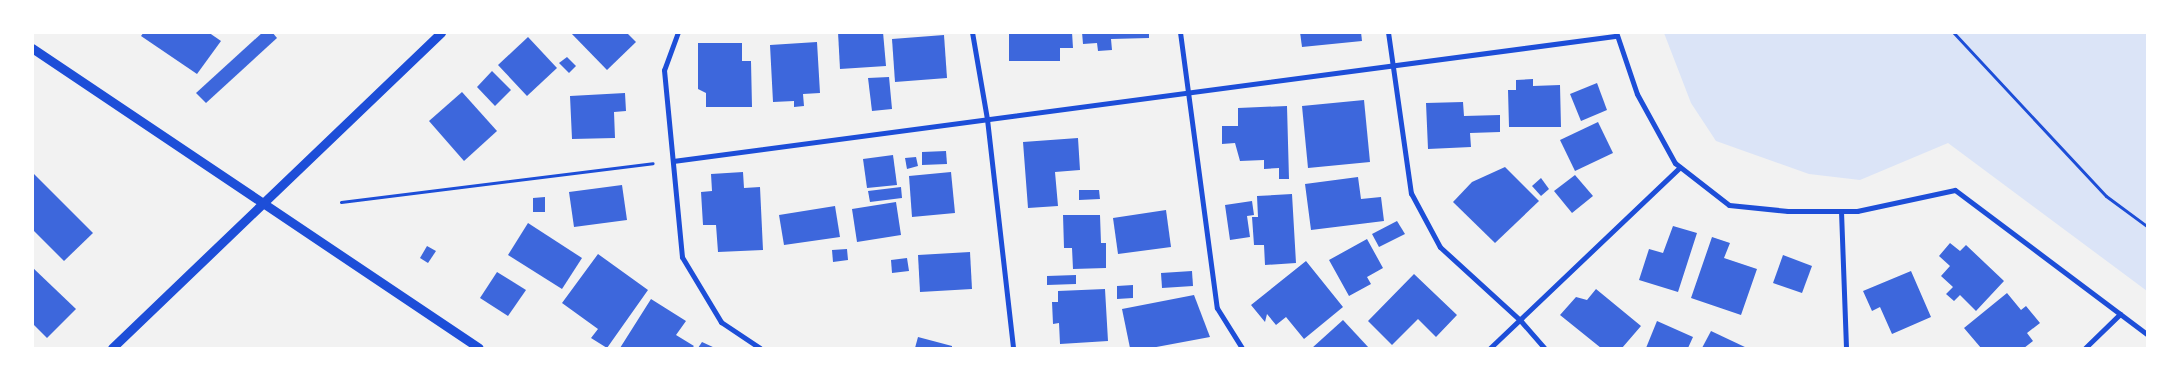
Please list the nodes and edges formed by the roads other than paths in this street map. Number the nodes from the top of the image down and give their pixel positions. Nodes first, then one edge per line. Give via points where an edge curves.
1 (441, 32) edge
2 (678, 32) edge
3 (972, 32) edge
4 (1180, 32) edge
5 (1388, 32) edge
6 (1615, 34) edge
7 (32, 48) edge
8 (1392, 66) junction
9 (1187, 93) junction
10 (987, 120) junction
11 (673, 161) junction
12 (1680, 167) junction
13 (264, 205) junction
14 (1841, 212) junction
15 (2120, 314) junction
16 (1520, 320) junction
17 (2148, 335) edge
18 (112, 348) edge
19 (478, 348) edge
20 (760, 348) edge
21 (1013, 348) edge
22 (1242, 348) edge
23 (1490, 348) edge
24 (1544, 348) edge
25 (1846, 348) edge
26 (2085, 348) edge

1 - 13 street
2 - 11 street via 664,70
3 - 10 street
4 - 9 street
5 - 8 street
6 - 8 street
6 - 12 street via 1636,94
7 - 13 street
8 - 9 street
8 - 16 street via 1411,193 1440,248
9 - 10 street
9 - 22 street via 1218,308
10 - 11 street
10 - 21 street
11 - 20 street via 682,257 721,322
12 - 14 street via 1729,205 1788,212
12 - 16 street
13 - 18 street
13 - 19 street
14 - 15 street via 1857,212 1955,190
14 - 25 street
15 - 17 street
15 - 26 street
16 - 23 street
16 - 24 street

